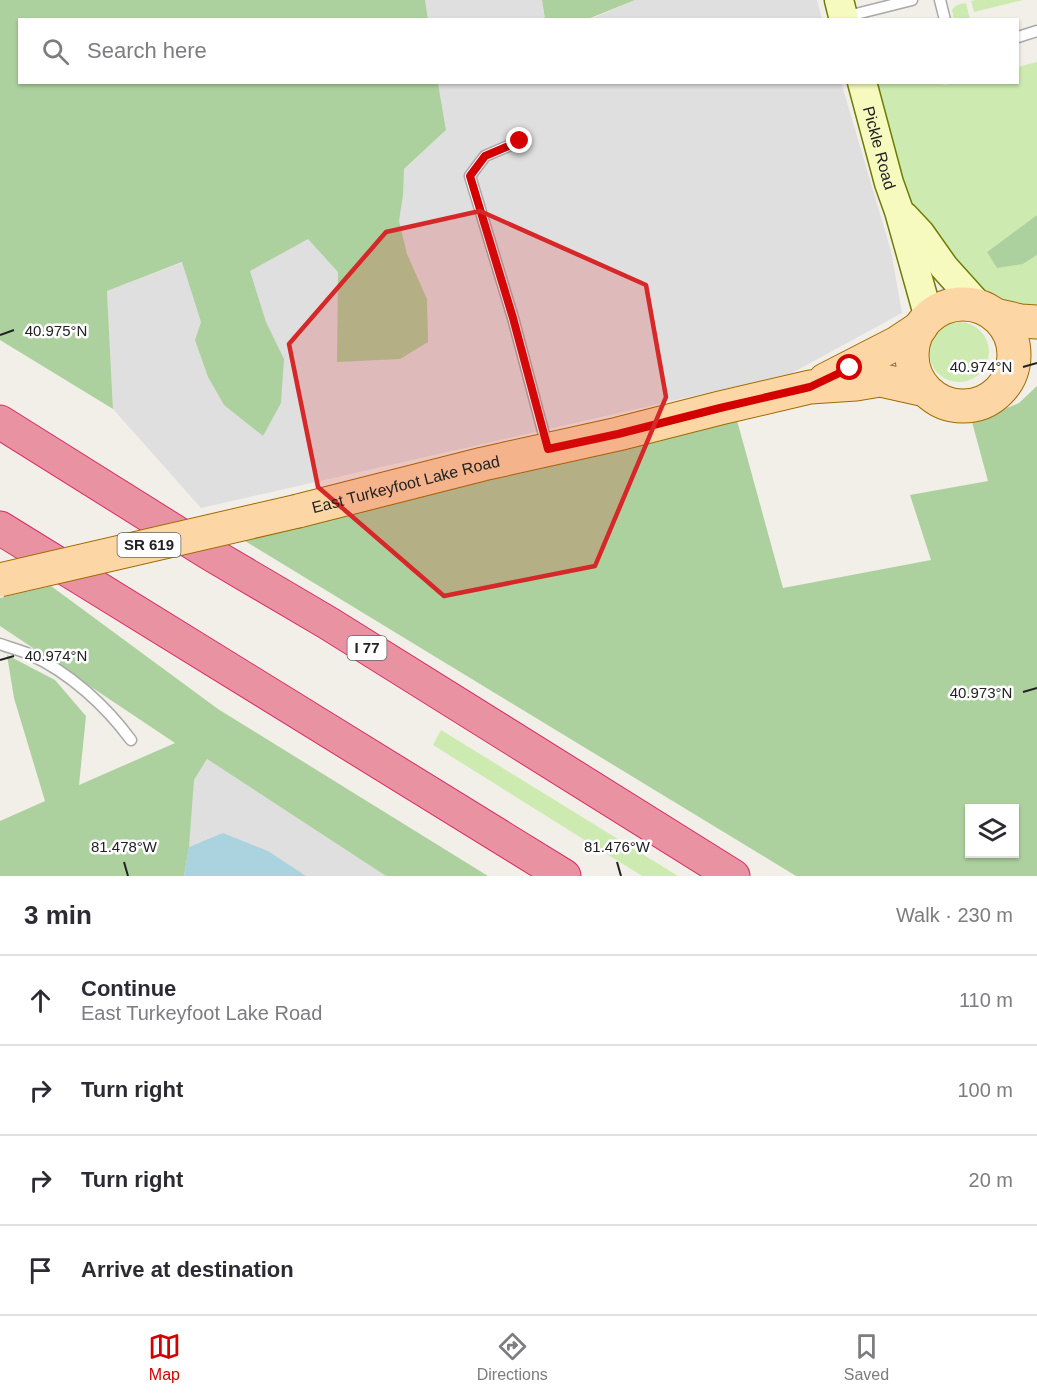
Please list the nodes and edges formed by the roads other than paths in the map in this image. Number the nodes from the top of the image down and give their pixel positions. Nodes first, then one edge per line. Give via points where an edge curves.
1 (912, 0) edge
2 (940, 0) edge
3 (843, 12) edge
4 (944, 18) edge
5 (1037, 31) edge
6 (1019, 36) edge
7 (863, 84) edge
8 (520, 141) dead end
9 (899, 211) junction
10 (988, 311) junction
11 (925, 322) junction
12 (1037, 322) edge
13 (1037, 367) edge
14 (810, 387) junction
15 (925, 390) junction
16 (1001, 390) junction
17 (0, 422) edge
18 (548, 449) junction
19 (0, 528) edge
20 (0, 580) edge
21 (0, 644) edge
22 (131, 740) dead end
23 (564, 876) edge
24 (733, 876) edge

1 - 3 lane
2 - 4 lane
5 - 6 lane
7 - 9 street, Pickle Road
8 - 18 lane via 485,156 470,176
9 - 10 street, Pickle Road via 920,232 944,267
9 - 11 street, Pickle Road
10 - 11 main road via 964,304 947,307
10 - 12 main road
10 - 16 main road via 1007,327 1013,343 1015,360
11 - 14 main road, East Turkeyfoot Lake Road via 897,343
11 - 15 main road via 914,342 912,359
13 - 16 main road
14 - 15 main road, East Turkeyfoot Lake Road via 880,380
14 - 18 main road, East Turkeyfoot Lake Road / SR 619
15 - 16 main road via 954,406 987,401
17 - 24 highway, I 77
18 - 20 main road, East Turkeyfoot Lake Road / SR 619, bridge
19 - 23 highway
21 - 22 lane via 31,654 55,668 116,718

